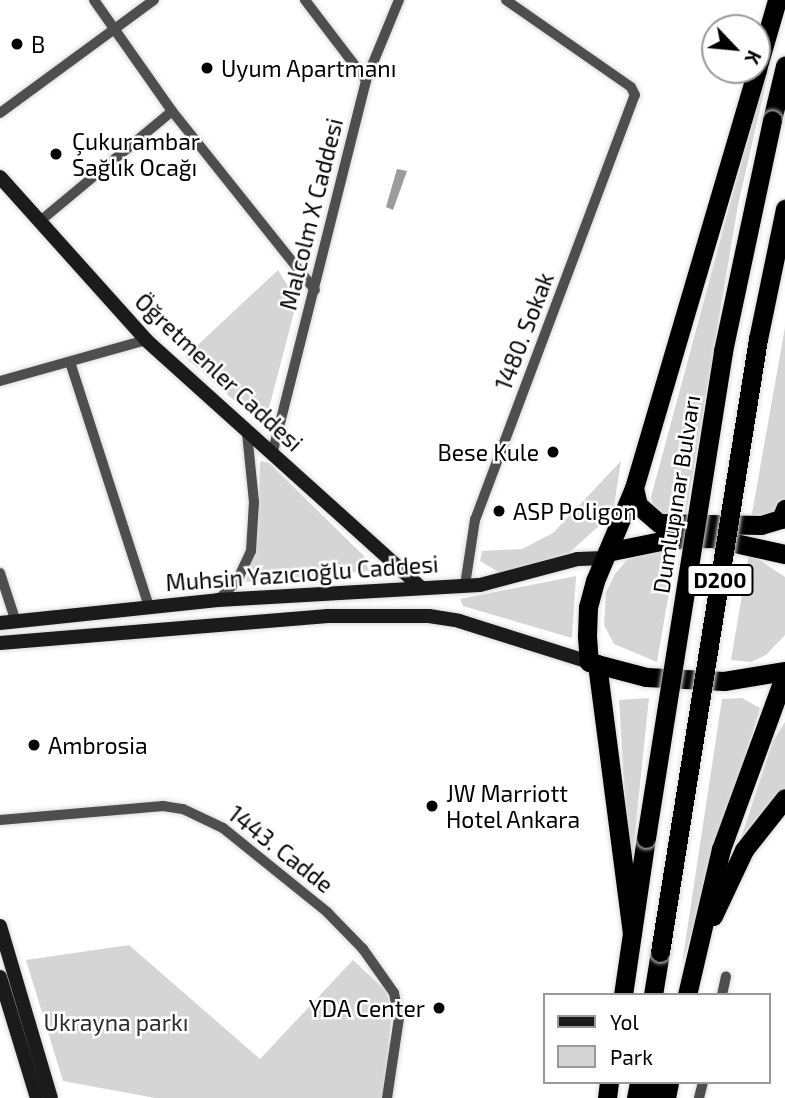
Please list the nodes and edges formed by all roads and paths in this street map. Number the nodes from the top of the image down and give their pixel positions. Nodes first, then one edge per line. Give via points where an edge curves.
1 (94, 0) edge
2 (154, 0) edge
3 (305, 0) edge
4 (399, 0) edge
5 (506, 0) edge
6 (777, 0) edge
7 (771, 21) edge
8 (116, 29) junction
9 (785, 66) edge
10 (366, 80) junction
11 (753, 84) edge
12 (172, 111) junction
13 (0, 113) edge
14 (0, 177) edge
15 (785, 209) edge
16 (39, 222) junction
17 (315, 290) junction
18 (146, 340) junction
19 (70, 362) junction
20 (0, 381) edge
21 (247, 433) junction
22 (272, 455) junction
23 (634, 488) junction
24 (785, 509) edge
25 (785, 554) edge
26 (606, 555) junction
27 (0, 573) edge
28 (465, 585) junction
29 (420, 587) junction
30 (218, 600) junction
31 (149, 607) junction
32 (16, 622) junction
33 (0, 623) edge
34 (0, 643) edge
35 (593, 663) junction
36 (785, 672) edge
37 (785, 798) edge
38 (0, 820) edge
39 (0, 926) edge
40 (632, 933) junction
41 (695, 951) junction
42 (726, 976) dead end
43 (0, 977) edge
44 (623, 993) edge
45 (655, 993) edge
46 (687, 993) edge
47 (722, 993) edge
48 (37, 1098) edge
49 (51, 1098) edge
50 (387, 1098) edge

1 - 8 street
2 - 8 street
3 - 10 street
4 - 10 street, Malcolm X Caddesi
5 - 28 street, 1480. Sokak via 631,87 635,95 475,520
6 - 7 highway, Dumlupınar Bulvarı
8 - 12 street
8 - 13 street
9 - 40 highway, Dumlupınar Bulvarı, bridge via 723,351
10 - 17 street, Malcolm X Caddesi
11 - 23 highway, Dumlupınar Bulvarı
12 - 16 street
12 - 17 street
14 - 16 main road, Öğretmenler Caddesi
15 - 45 highway, D200, bridge via 758,340
16 - 18 main road, Öğretmenler Caddesi
17 - 22 street, Malcolm X Caddesi
18 - 19 street
18 - 21 main road, Öğretmenler Caddesi
19 - 20 street
19 - 31 street
21 - 22 main road, Öğretmenler Caddesi
21 - 30 street via 254,502 251,551 237,581
22 - 29 main road, Öğretmenler Caddesi
23 - 24 highway via 638,505 659,523 761,525 781,519
23 - 26 highway, Dumlupınar Bulvarı
25 - 26 highway via 712,538 671,539
26 - 28 main road, Muhsin Yazıcıoğlu Caddesi via 521,577
26 - 35 highway, Dumlupınar Bulvarı via 588,607
27 - 32 street
28 - 29 main road, Muhsin Yazıcıoğlu Caddesi
29 - 30 main road, Muhsin Yazıcıoğlu Caddesi
30 - 31 main road, Muhsin Yazıcıoğlu Caddesi
31 - 32 main road, Muhsin Yazıcıoğlu Caddesi
32 - 33 main road, Muhsin Yazıcıoğlu Caddesi
34 - 35 main road, Muhsin Yazıcıoğlu Caddesi via 327,616 429,616
35 - 36 highway via 646,677 690,682
35 - 40 highway, Dumlupınar Bulvarı
36 - 41 highway via 721,849
37 - 41 highway via 744,850
38 - 50 street, 1443. Cadde via 163,806 183,809 223,828 327,912 363,949 394,993 399,1018
39 - 49 main road
40 - 44 highway, Dumlupınar Bulvarı
41 - 46 highway
42 - 47 street
43 - 48 main road

